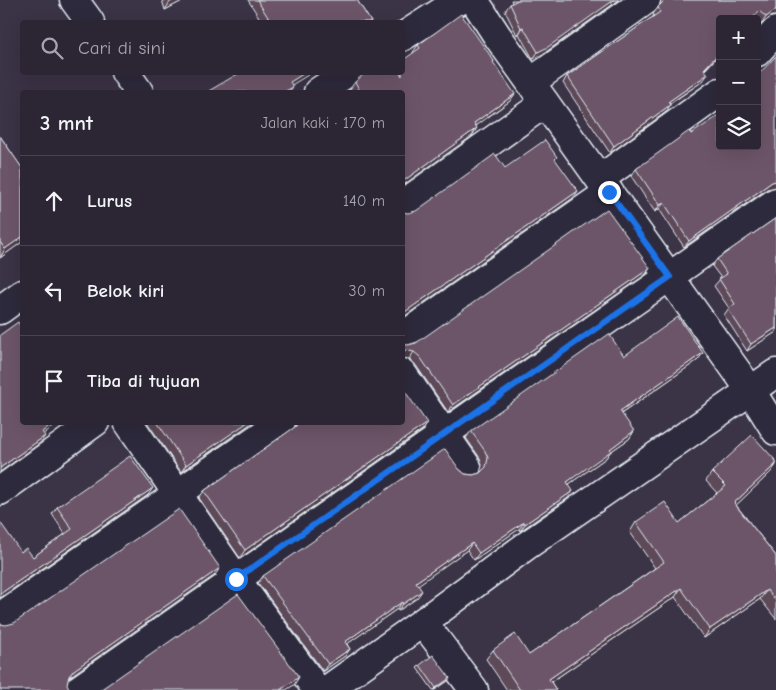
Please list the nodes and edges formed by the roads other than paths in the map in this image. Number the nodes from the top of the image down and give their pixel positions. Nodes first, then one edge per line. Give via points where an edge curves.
1 (74, 0) edge
2 (460, 0) edge
3 (474, 0) edge
4 (646, 0) edge
5 (89, 20) edge
6 (776, 30) edge
7 (405, 35) edge
8 (761, 47) edge
9 (127, 75) edge
10 (344, 75) edge
11 (138, 90) edge
12 (321, 90) edge
13 (538, 93) junction
14 (716, 95) edge
15 (604, 186) junction
16 (776, 202) edge
17 (405, 203) edge
18 (670, 277) junction
19 (20, 295) edge
20 (0, 310) edge
21 (405, 335) edge
22 (776, 373) edge
23 (405, 377) edge
24 (751, 391) junction
25 (91, 425) edge
26 (130, 425) edge
27 (277, 425) edge
28 (776, 431) edge
29 (445, 433) junction
30 (467, 467) dead end
31 (0, 491) edge
32 (178, 495) junction
33 (236, 579) junction
34 (0, 617) edge
35 (423, 622) junction
36 (78, 690) edge
37 (317, 690) edge
38 (327, 690) edge
39 (474, 690) edge

1 - 5 street
2 - 7 street
3 - 13 street
4 - 13 street
6 - 8 street
9 - 11 street
10 - 12 street
13 - 15 street
13 - 17 street
14 - 15 street
15 - 18 street
15 - 21 street
16 - 18 street
18 - 24 street
18 - 29 street
19 - 20 street
22 - 24 street
23 - 29 street
24 - 28 street
24 - 35 street via 526,546
25 - 31 street
26 - 32 street
27 - 32 street
29 - 30 street
29 - 33 street
32 - 33 street
32 - 34 street
33 - 36 street
33 - 37 street
35 - 38 street
35 - 39 street

